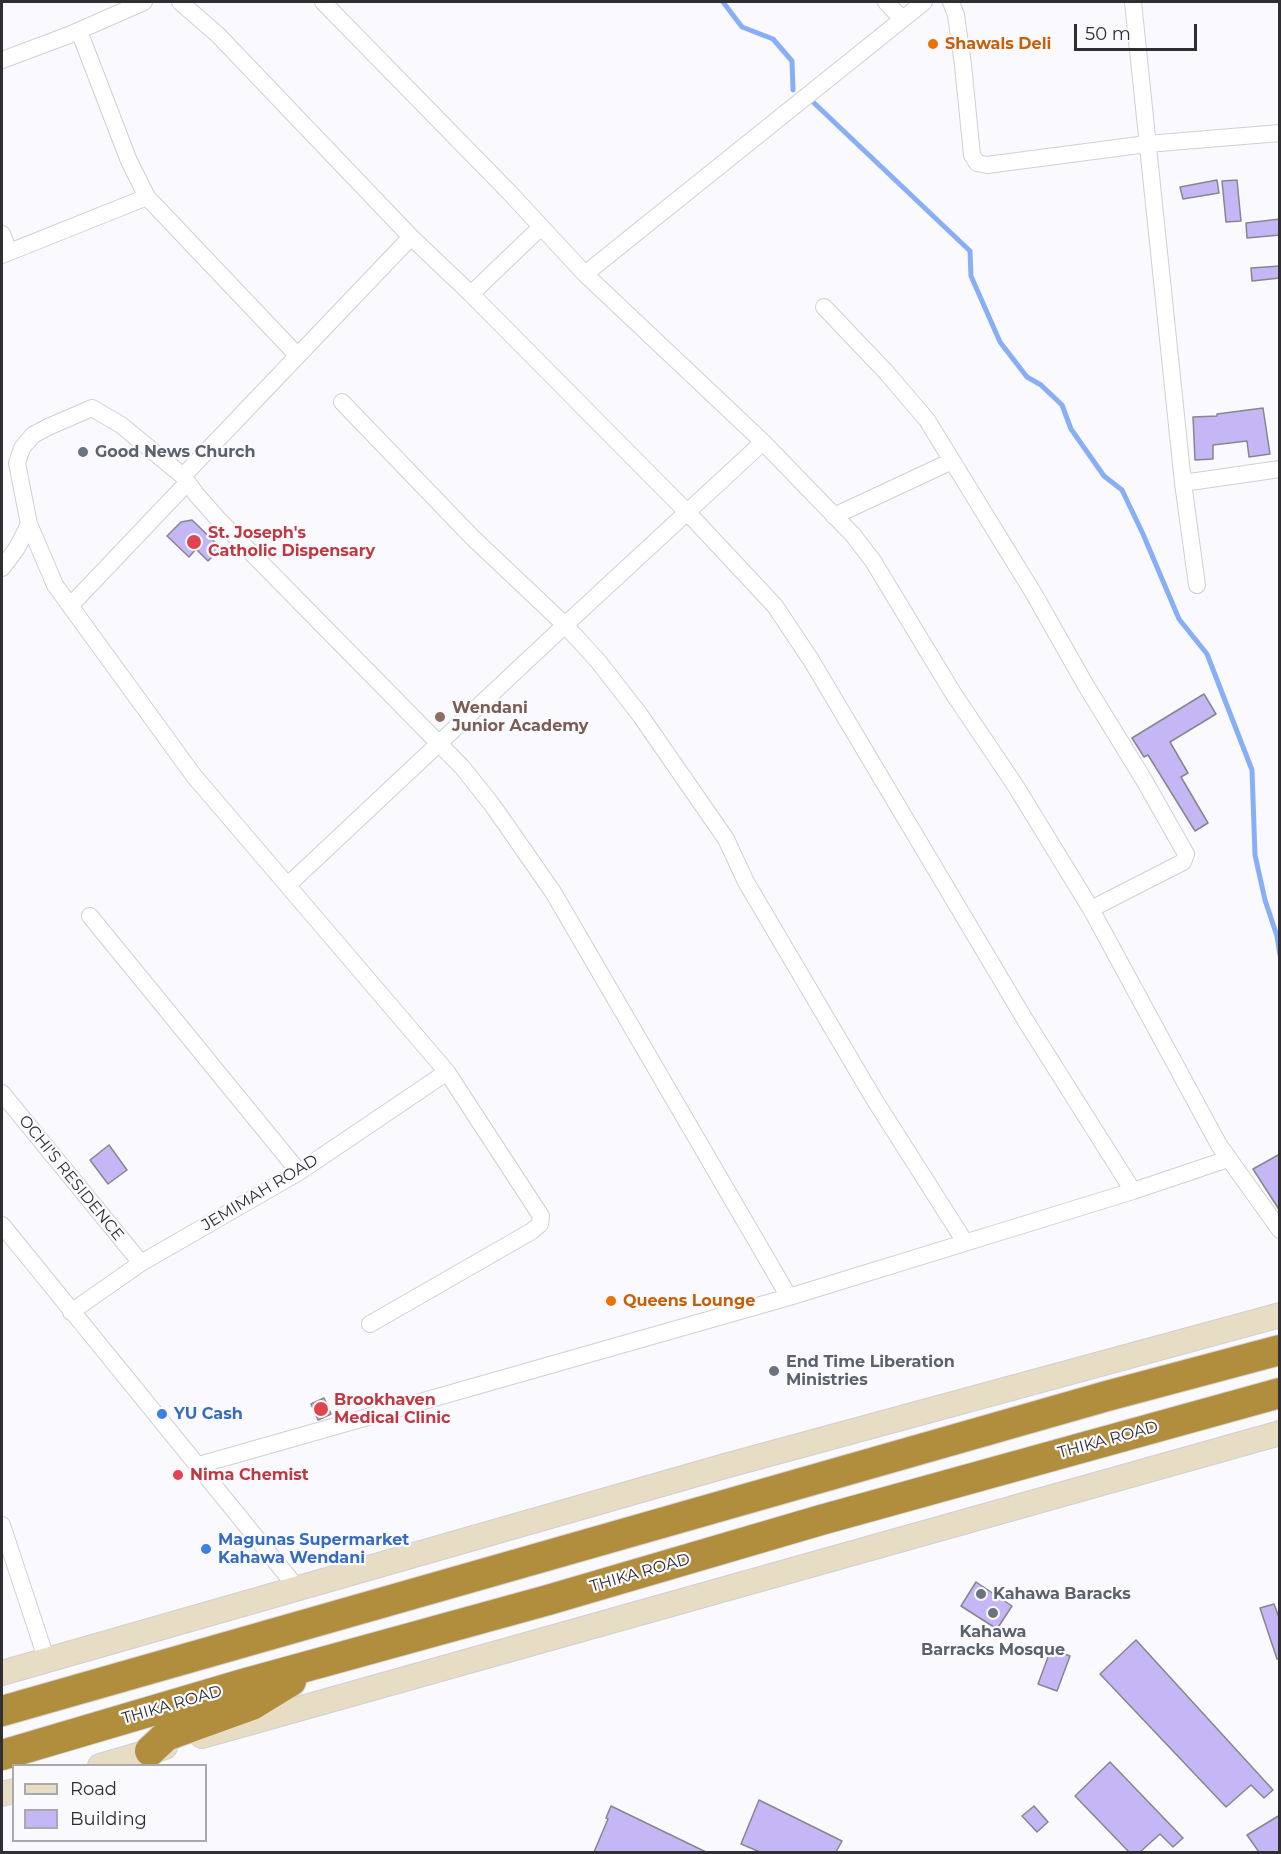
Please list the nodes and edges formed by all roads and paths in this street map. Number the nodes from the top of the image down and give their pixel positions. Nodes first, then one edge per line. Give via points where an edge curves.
1 (144, 2) edge
2 (180, 2) edge
3 (323, 2) edge
4 (886, 2) edge
5 (924, 2) edge
6 (951, 2) edge
7 (1133, 2) edge
8 (902, 19) junction
9 (79, 31) junction
10 (2, 60) edge
11 (1280, 133) edge
12 (1147, 144) junction
13 (147, 197) junction
14 (541, 227) junction
15 (2, 234) edge
16 (411, 237) junction
17 (5, 253) edge
18 (585, 274) junction
19 (471, 294) junction
20 (824, 307) dead end
21 (297, 355) junction
22 (342, 402) dead end
23 (763, 442) junction
24 (952, 461) junction
25 (1280, 469) edge
26 (185, 480) junction
27 (1184, 483) junction
28 (688, 513) junction
29 (834, 516) junction
30 (29, 525) junction
31 (2, 568) edge
32 (1197, 585) dead end
33 (70, 606) junction
34 (565, 625) junction
35 (439, 744) junction
36 (288, 885) junction
37 (1091, 909) junction
38 (90, 916) dead end
39 (447, 1072) junction
40 (2, 1093) edge
41 (1228, 1159) junction
42 (299, 1172) junction
43 (1132, 1191) junction
44 (2, 1225) edge
45 (1280, 1230) edge
46 (964, 1242) junction
47 (141, 1263) junction
48 (789, 1297) junction
49 (71, 1312) junction
50 (1280, 1315) edge
51 (370, 1324) dead end
52 (1280, 1350) edge
53 (1280, 1393) edge
54 (1280, 1433) edge
55 (199, 1465) junction
56 (2, 1525) edge
57 (5, 1544) edge
58 (298, 1589) junction
59 (47, 1661) junction
60 (322, 1662) junction
61 (2, 1673) edge
62 (2, 1711) edge
63 (150, 1751) junction
64 (2, 1755) edge
65 (107, 1764) edge

1 - 9 street
2 - 16 street via 218,35
3 - 14 street
4 - 8 street
5 - 8 street
6 - 12 street via 976,163 987,165
7 - 12 street
8 - 18 street
9 - 10 street
9 - 13 street
11 - 12 street
12 - 27 street
13 - 17 street
13 - 21 street
14 - 18 street
14 - 19 street
15 - 17 street
16 - 19 street
16 - 21 street
18 - 23 street
19 - 28 street
20 - 24 street via 927,420
21 - 26 street
22 - 34 street via 472,537
23 - 28 street
23 - 29 street
24 - 29 street
24 - 37 street via 1186,854 1183,862
25 - 27 street
26 - 30 street via 148,446 92,408 33,435 22,448 16,463
26 - 33 street
26 - 35 street via 234,536
27 - 32 street
28 - 34 street
28 - 43 street via 790,627
29 - 37 street via 873,561
30 - 31 street
30 - 33 street via 55,585
33 - 36 street via 194,777
34 - 35 street
34 - 46 street via 640,715 726,839 746,882 874,1099
35 - 36 street
35 - 48 street via 493,806 553,891
36 - 39 street
37 - 41 street
38 - 42 street
39 - 42 street, JEMIMAH ROAD
39 - 51 street via 541,1216 540,1224
40 - 47 street, OCHI'S RESIDENCE
41 - 43 street
41 - 45 street
42 - 47 street, JEMIMAH ROAD
43 - 46 street
44 - 49 street
46 - 48 street
47 - 49 street, JEMIMAH ROAD
48 - 55 street
49 - 55 street
50 - 58 main road via 736,1463
52 - 62 highway
53 - 60 highway, THIKA ROAD
54 - 63 main road
55 - 58 street
56 - 57 street
57 - 59 street
58 - 59 main road
59 - 61 main road
60 - 63 highway via 252,1705 166,1736
60 - 64 highway, THIKA ROAD
63 - 65 main road

